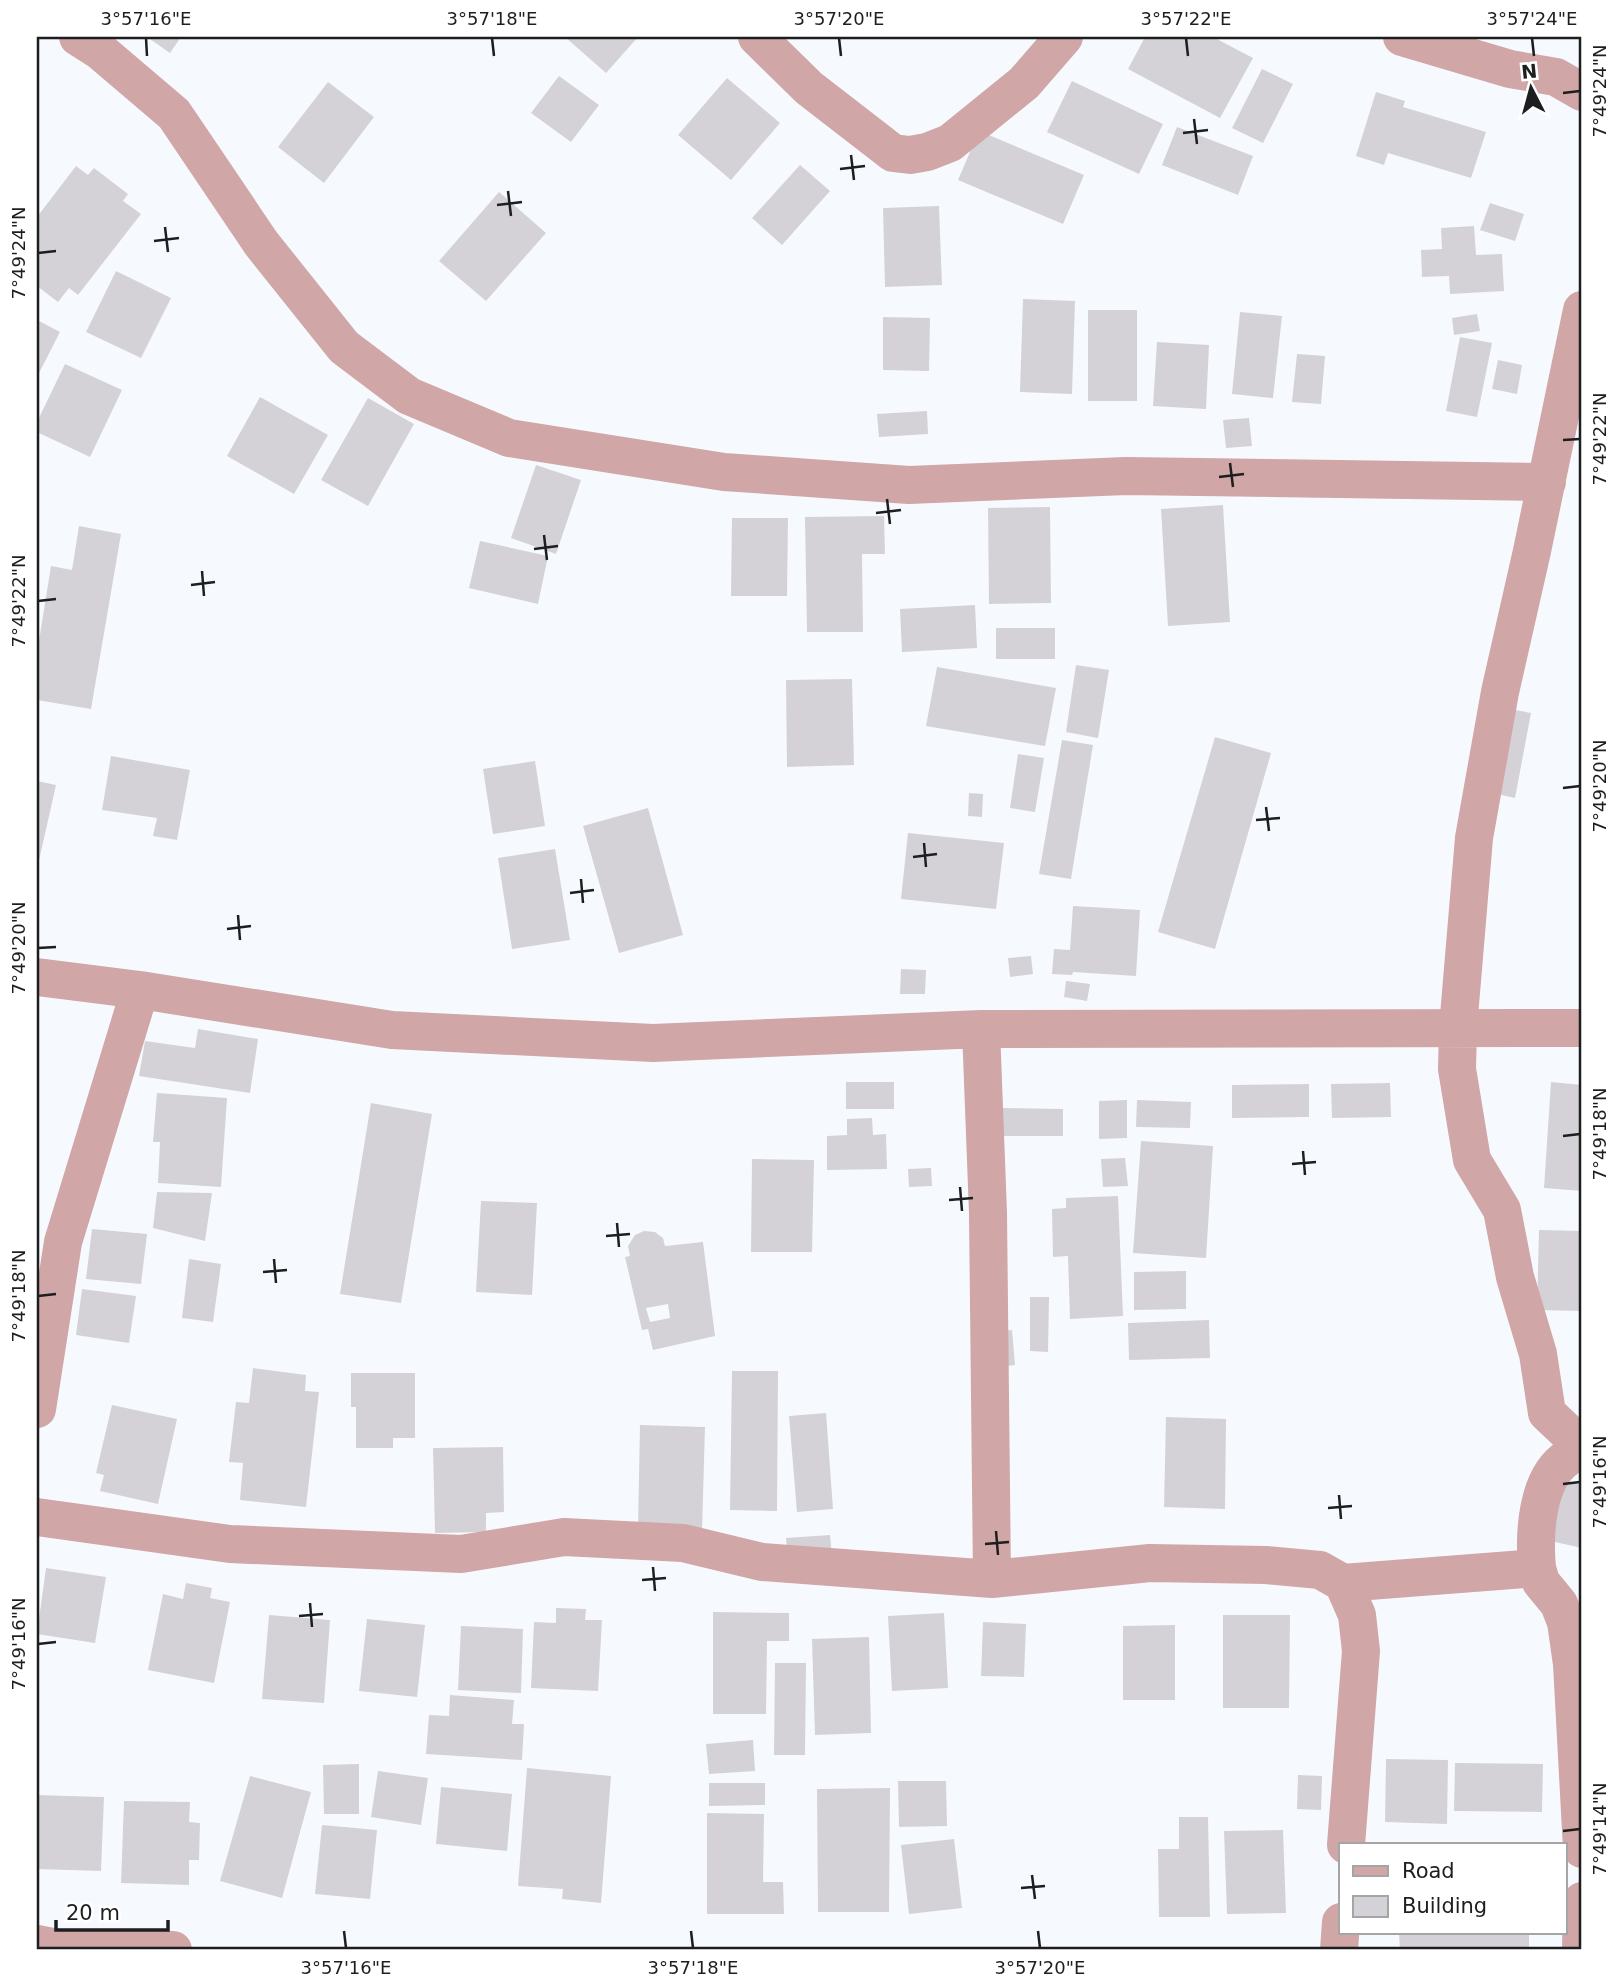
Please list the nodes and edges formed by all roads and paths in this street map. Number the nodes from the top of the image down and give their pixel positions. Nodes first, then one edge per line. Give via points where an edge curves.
1 (78, 37) edge
2 (757, 37) edge
3 (1064, 37) edge
4 (1402, 37) edge
5 (1582, 92) edge
6 (1582, 310) edge
7 (1568, 448) edge
8 (1547, 482) junction
9 (37, 977) edge
10 (140, 990) junction
11 (1458, 1028) junction
12 (1582, 1028) edge
13 (981, 1029) junction
14 (37, 1409) edge
15 (1547, 1413) junction
16 (1582, 1448) edge
17 (1550, 1478) junction
18 (37, 1517) edge
19 (1537, 1568) junction
20 (992, 1579) junction
21 (1343, 1583) junction
22 (1580, 1746) edge
23 (1346, 1843) edge
24 (1582, 1849) edge
25 (1582, 1900) edge
26 (37, 1944) edge
27 (173, 1950) edge
28 (1581, 1950) edge

1 - 8 street via 174,114 261,243 344,347 409,396 509,439 724,471 909,485 1126,476
2 - 3 street via 809,88 893,153 910,155 950,143 1024,83
4 - 5 street via 1510,69 1556,77
6 - 7 street
7 - 8 street
8 - 11 street via 1500,692 1474,838
9 - 10 street
10 - 13 street via 392,1030 653,1043
10 - 14 street via 63,1242
11 - 12 street
11 - 13 street
11 - 15 street via 1457,1069 1472,1160 1502,1210 1515,1277 1538,1354
13 - 20 street
15 - 16 street
15 - 17 street
16 - 17 street
17 - 19 street via 1538,1511
18 - 20 street via 230,1544 407,1552 461,1554 564,1537 683,1543 762,1562
19 - 21 street
19 - 22 street via 1566,1622
20 - 21 street via 1150,1563 1320,1570
21 - 23 street via 1357,1615 1361,1651
22 - 24 street
25 - 28 street
26 - 27 street

